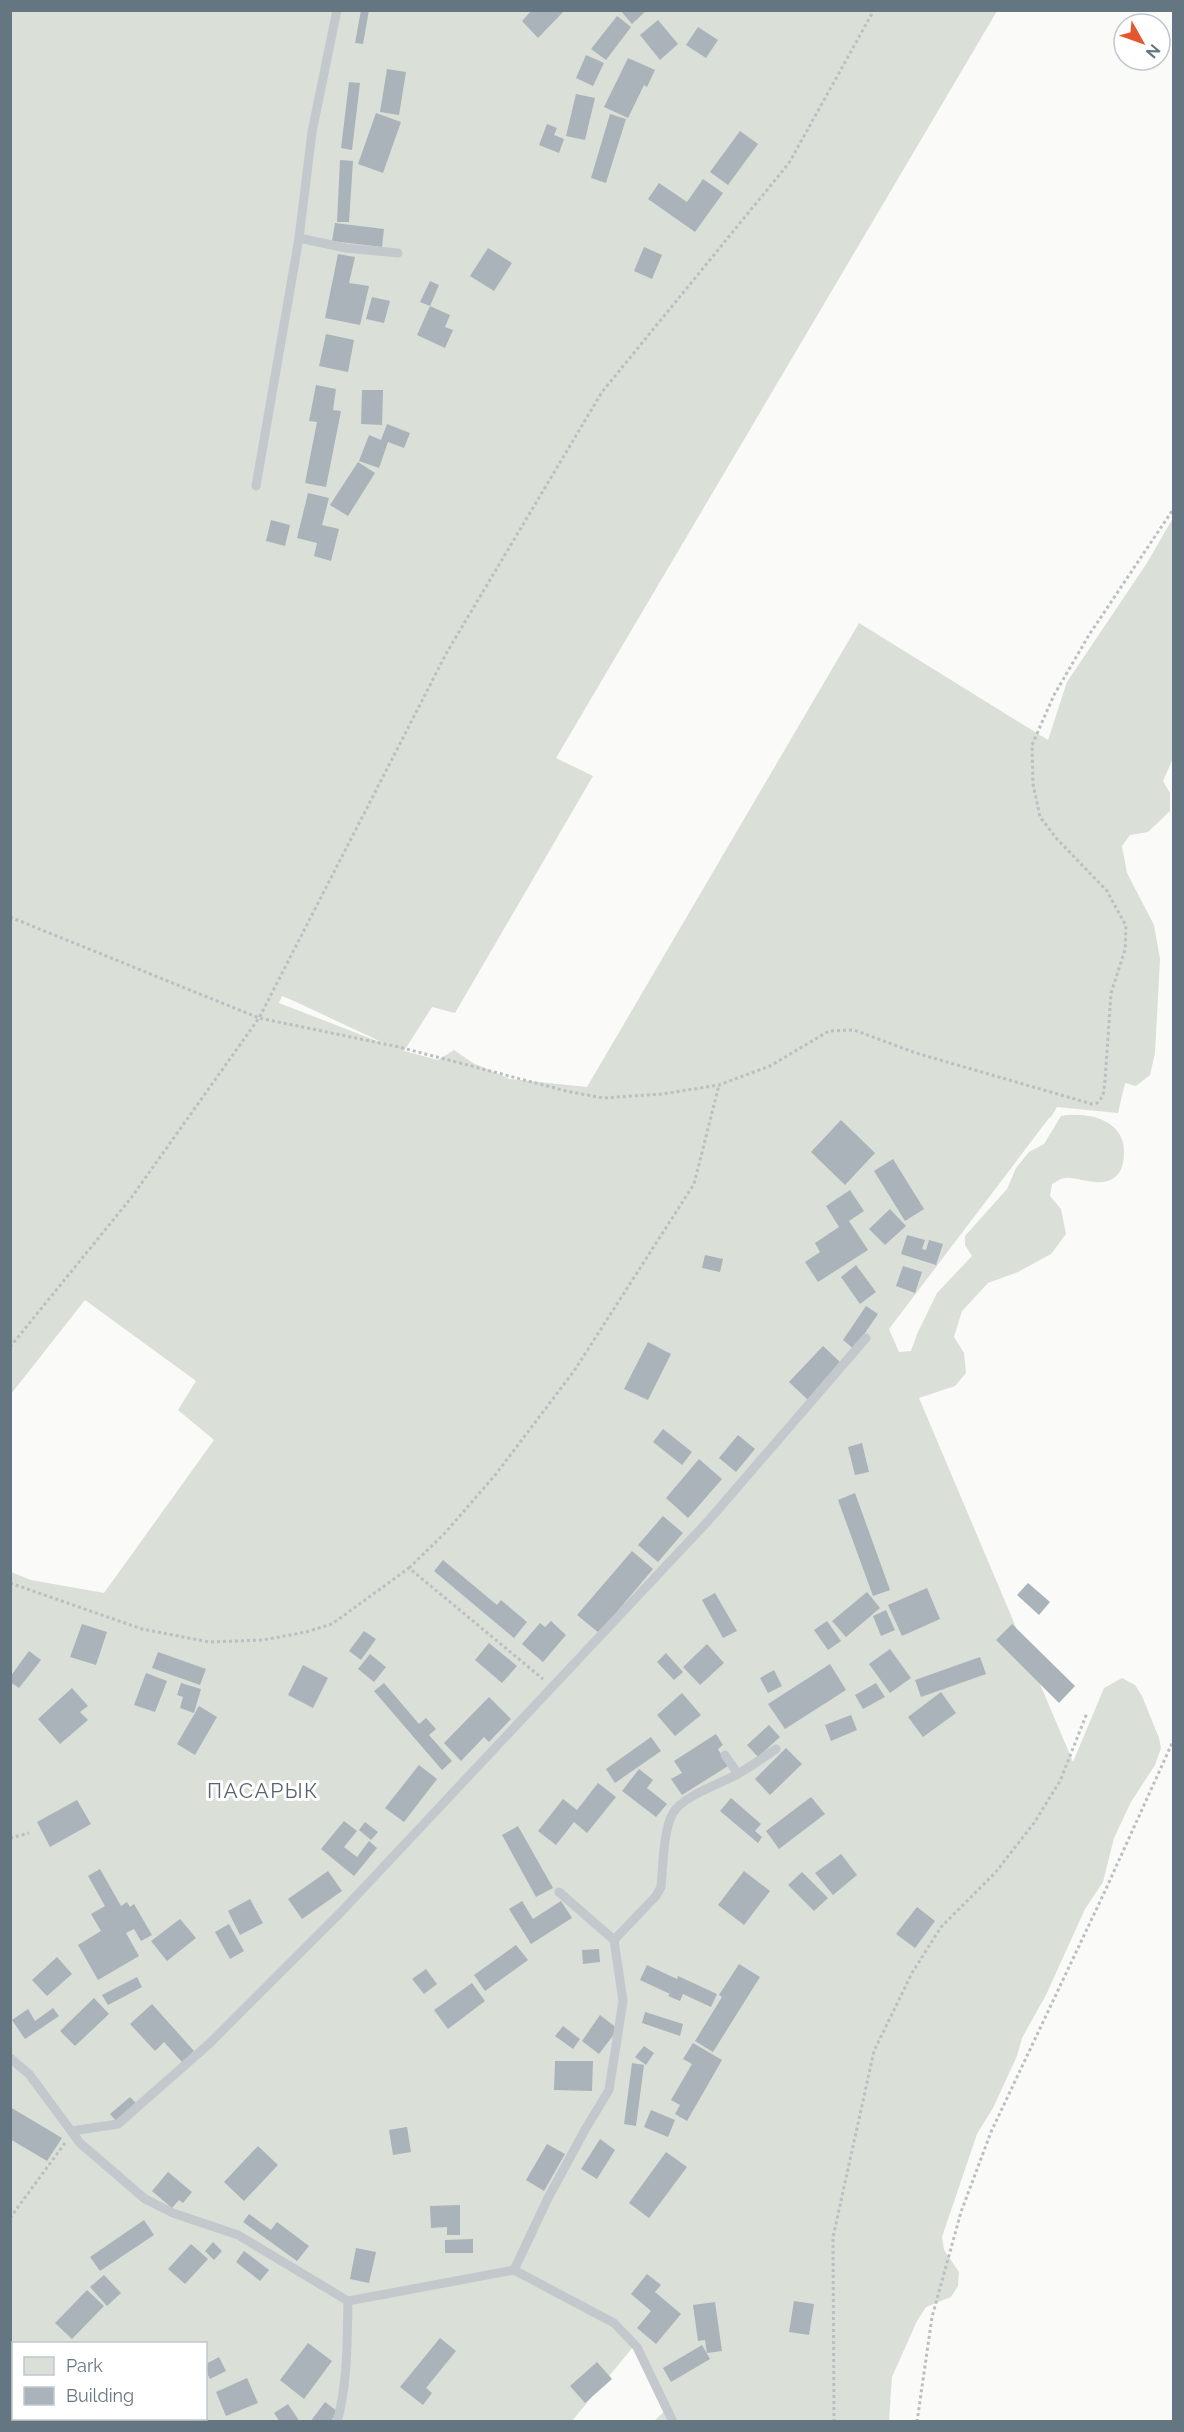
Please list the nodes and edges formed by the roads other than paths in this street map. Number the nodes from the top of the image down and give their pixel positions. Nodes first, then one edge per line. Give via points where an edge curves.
1 (337, 10) edge
2 (299, 238) junction
3 (398, 253) dead end
4 (256, 486) dead end
5 (866, 1338) dead end
6 (776, 1749) dead end
7 (725, 1755) dead end
8 (738, 1774) junction
9 (559, 1892) dead end
10 (614, 1940) junction
11 (10, 2058) edge
12 (72, 2131) junction
13 (514, 2270) junction
14 (348, 2301) junction
15 (337, 2421) edge
16 (673, 2421) edge

1 - 2 lane via 312,132
2 - 3 lane
2 - 4 lane
5 - 12 lane via 709,1520 342,1911 210,2043 118,2124
6 - 8 lane
7 - 8 lane
8 - 10 lane via 694,1796 673,1813 656,1896
9 - 10 lane
10 - 13 lane via 623,2001 609,2090 548,2198
11 - 12 lane via 29,2074
12 - 14 lane via 80,2143 145,2199 238,2235
13 - 14 lane
13 - 16 lane via 614,2323 625,2333 637,2347
14 - 15 lane via 347,2353

